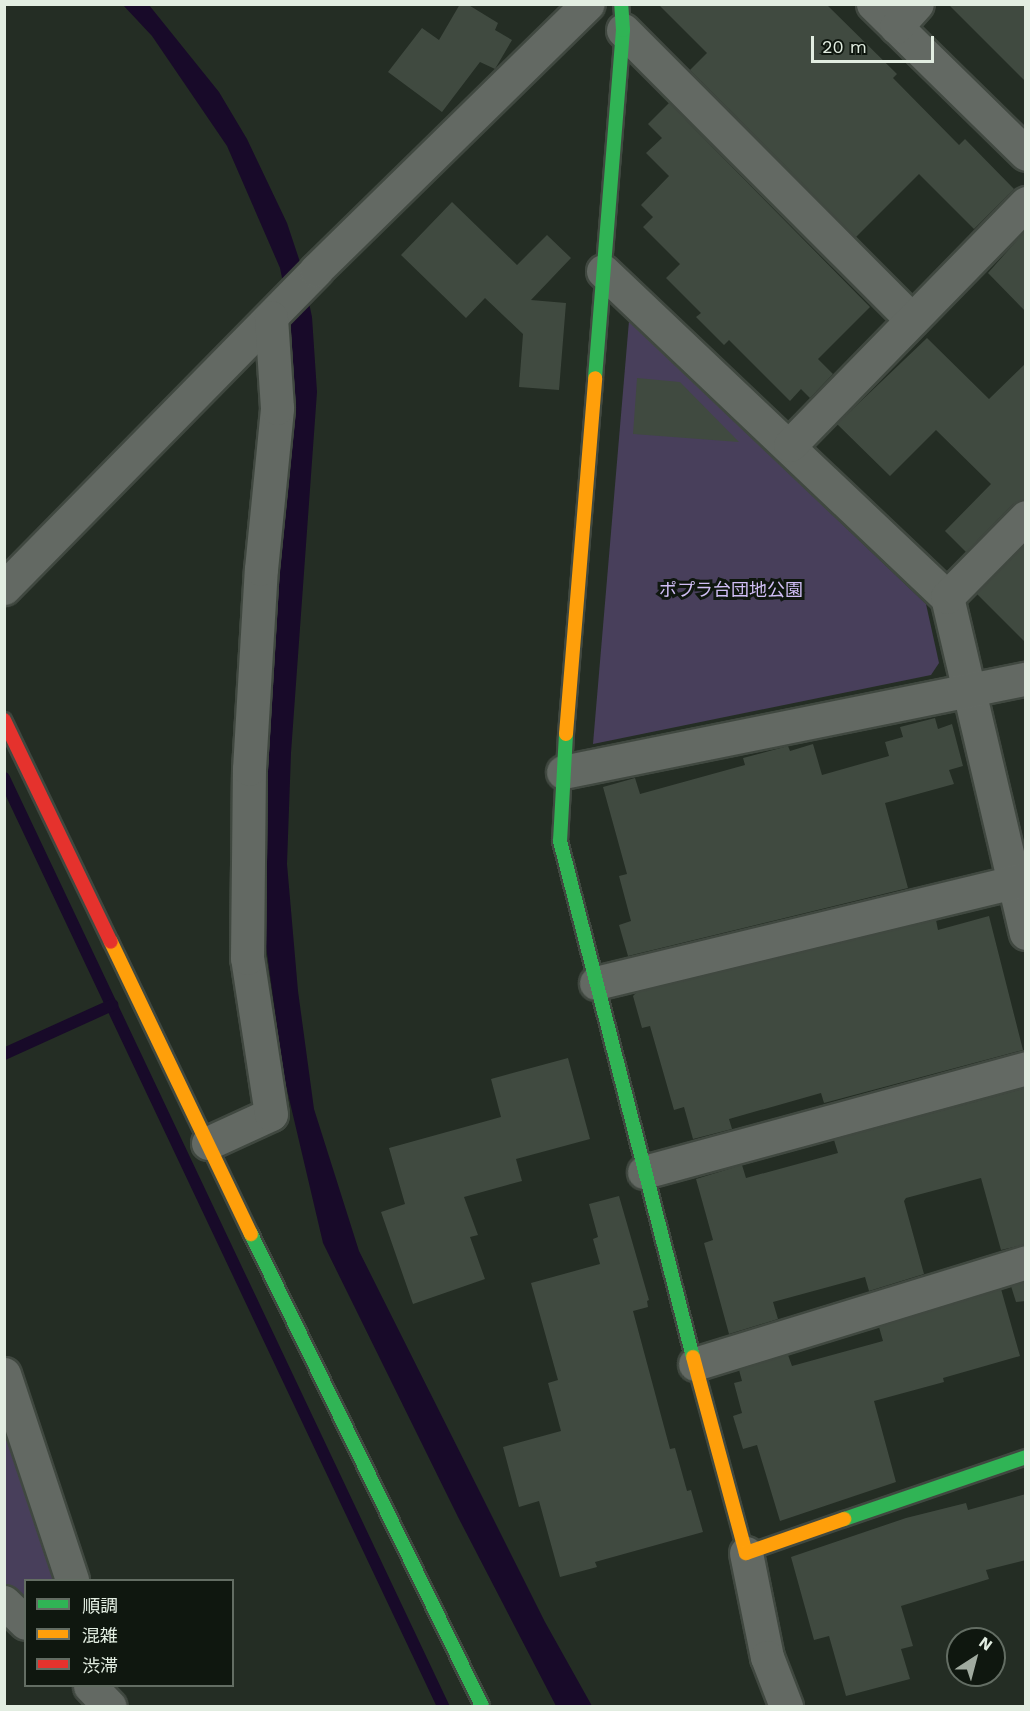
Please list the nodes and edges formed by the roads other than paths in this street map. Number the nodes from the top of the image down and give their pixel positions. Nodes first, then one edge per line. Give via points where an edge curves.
1 (588, 4) edge
2 (895, 12) edge
3 (622, 17) edge
4 (1026, 154) edge
5 (1026, 203) edge
6 (603, 272) junction
7 (274, 313) junction
8 (912, 320) junction
9 (790, 446) junction
10 (1026, 517) edge
11 (4, 588) edge
12 (947, 597) junction
13 (1026, 679) edge
14 (967, 691) junction
15 (4, 720) edge
16 (563, 772) junction
17 (1019, 881) edge
18 (1026, 933) edge
19 (596, 983) junction
20 (1026, 1068) edge
21 (208, 1143) junction
22 (644, 1172) junction
23 (1026, 1262) edge
24 (695, 1365) junction
25 (4, 1374) edge
26 (1026, 1457) edge
27 (746, 1553) junction
28 (71, 1579) edge
29 (4, 1602) edge
30 (24, 1621) edge
31 (482, 1707) edge
32 (786, 1707) edge

1 - 7 street
2 - 4 street
3 - 6 street
3 - 8 street
5 - 8 street
6 - 9 street
6 - 16 street
7 - 11 street
7 - 21 street via 277,408 261,569 249,769 247,958 271,1113
8 - 9 street
9 - 12 street
10 - 12 street
12 - 14 street
13 - 14 street
14 - 16 street
14 - 17 street
15 - 21 street
16 - 19 street via 560,841
17 - 18 street
17 - 19 street
19 - 22 street
20 - 22 street
21 - 31 street
22 - 24 street
23 - 24 street
24 - 27 street
25 - 28 street
26 - 27 street
27 - 32 street via 767,1657
29 - 30 street

